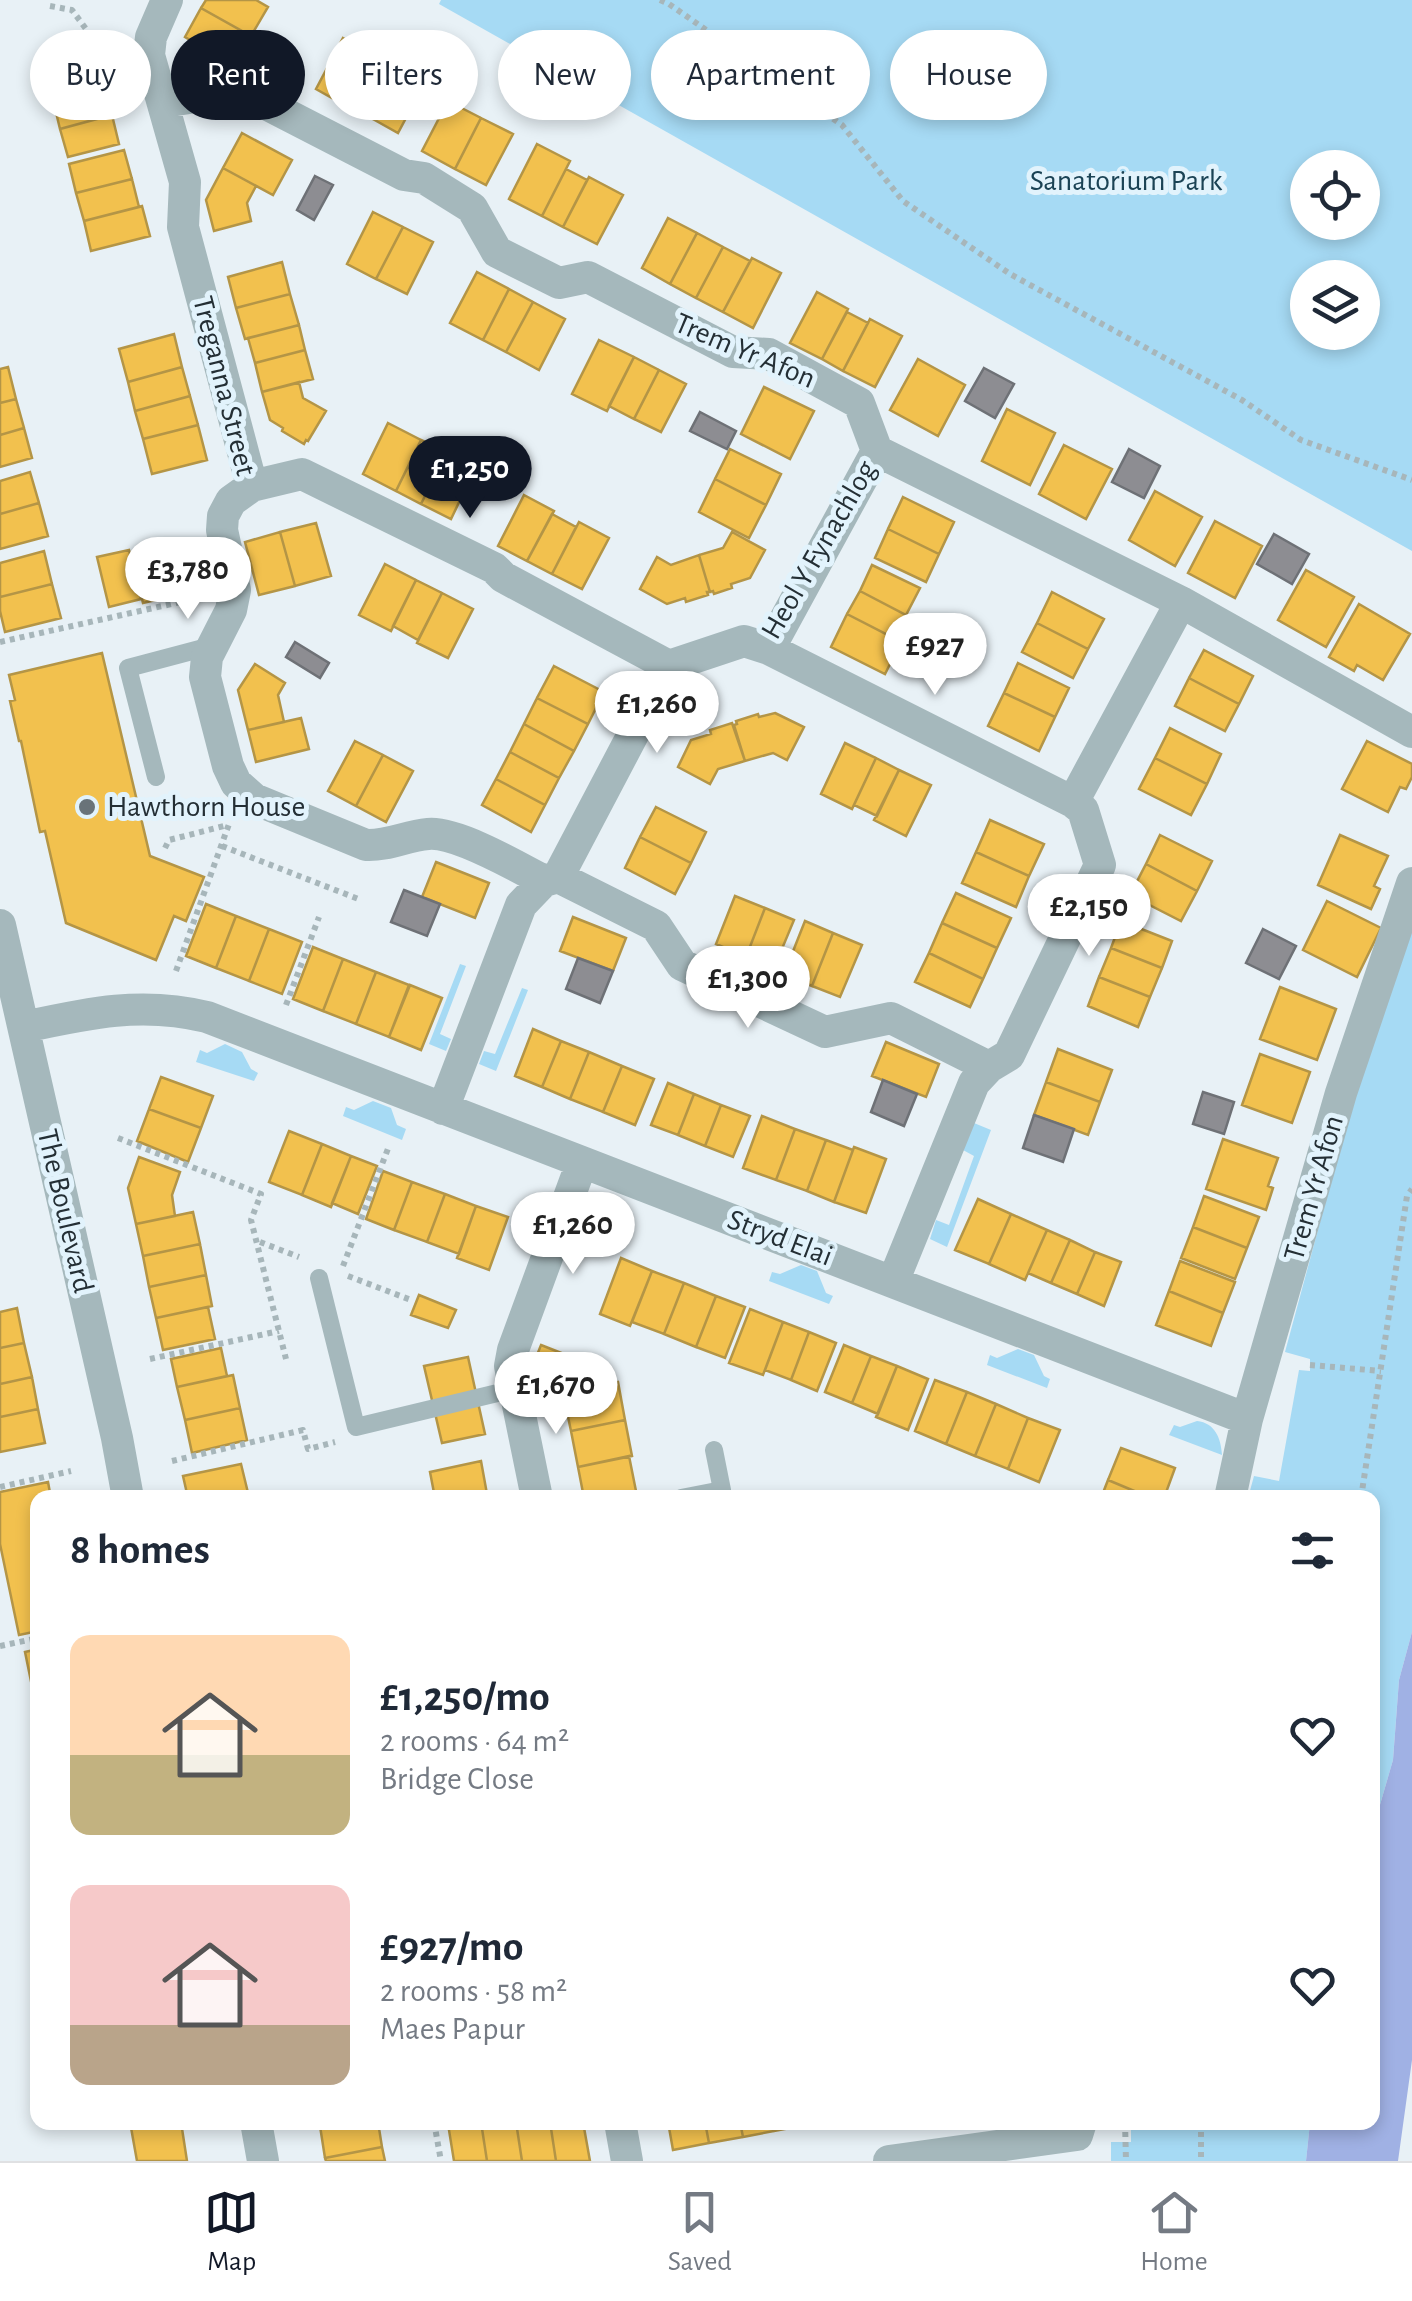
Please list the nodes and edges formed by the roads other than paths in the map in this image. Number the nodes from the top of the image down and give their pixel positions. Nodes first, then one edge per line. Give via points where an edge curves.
1 (167, 0) edge
2 (164, 102) junction
3 (877, 451) junction
4 (252, 486) junction
5 (1180, 602) junction
6 (211, 646) junction
7 (768, 649) junction
8 (669, 666) junction
9 (1412, 732) edge
10 (156, 777) dead end
11 (1073, 802) junction
12 (551, 879) junction
13 (1412, 883) edge
14 (0, 926) edge
15 (24, 1027) junction
16 (989, 1066) junction
17 (443, 1109) junction
18 (582, 1162) junction
19 (319, 1278) dead end
20 (893, 1282) junction
21 (514, 1389) junction
22 (1247, 1419) junction
23 (714, 1450) dead end
24 (127, 1490) edge
25 (535, 1490) edge
26 (722, 1490) edge
27 (1232, 1490) edge
28 (257, 2130) edge
29 (621, 2130) edge
30 (1073, 2130) edge
31 (263, 2161) edge
32 (626, 2161) edge
33 (888, 2161) edge

1 - 2 street, Treganna Street via 150,55
2 - 3 street, Trem Yr Afon via 239,90 404,175 424,178 472,208 497,252 560,282 588,277 733,352 770,354 860,403
2 - 4 street, Treganna Street via 186,182 183,227
3 - 5 street
3 - 7 street, Heol Y Fynachlog
4 - 6 street, Treganna Street via 231,501 224,516 235,590
4 - 8 street via 302,474 494,568
5 - 9 street
5 - 11 street
6 - 10 lane via 128,668
6 - 12 street via 205,677 228,766 254,799 366,845 444,834
7 - 8 street, Heol Y Fynachlog via 744,641
7 - 11 street
8 - 12 street
11 - 16 street via 1083,810 1100,865 1009,1054
12 - 16 street via 656,926 682,966 824,1032 892,1018
12 - 17 street via 521,905
13 - 22 street, Trem Yr Afon via 1341,1093
14 - 15 street, The Boulevard
15 - 17 street, Stryd Elai via 137,1008 181,1011
15 - 24 street, The Boulevard
16 - 20 street via 974,1084
17 - 18 street, Stryd Elai
18 - 20 street, Stryd Elai
18 - 21 street via 513,1350
19 - 21 lane via 356,1427
20 - 22 street, Stryd Elai
21 - 25 street
22 - 27 street, Trem Yr Afon
23 - 26 lane
28 - 31 street
29 - 32 street
30 - 33 street

